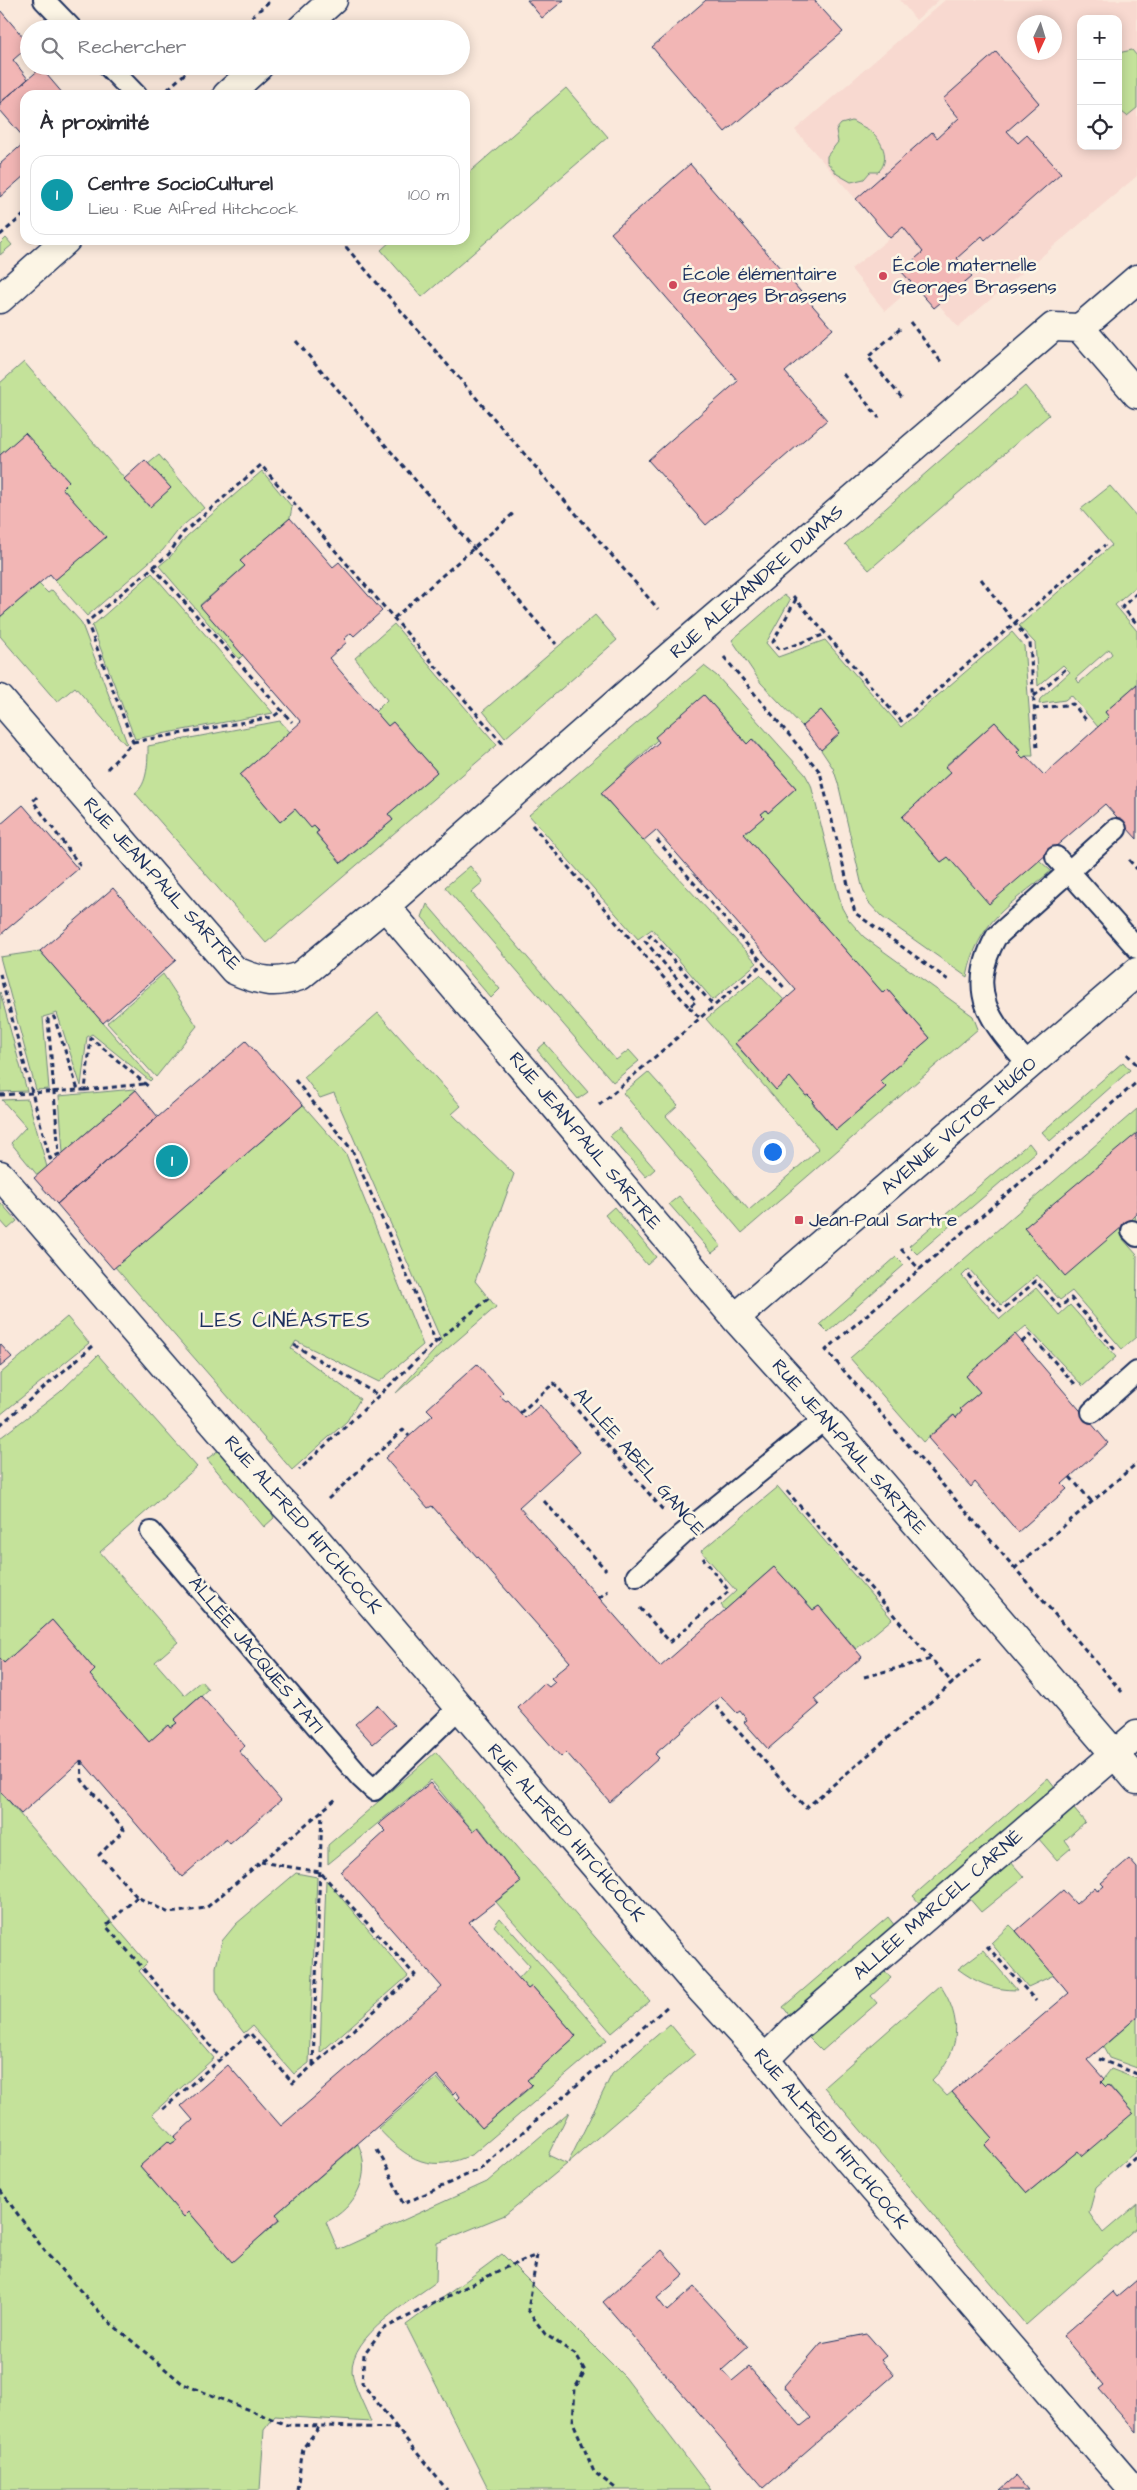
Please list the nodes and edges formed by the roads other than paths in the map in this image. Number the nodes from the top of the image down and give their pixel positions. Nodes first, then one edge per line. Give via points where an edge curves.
1 (44, 0) edge
2 (333, 0) edge
3 (63, 20) edge
4 (311, 20) edge
5 (117, 75) edge
6 (249, 75) edge
7 (131, 90) edge
8 (233, 90) edge
9 (60, 245) edge
10 (1137, 278) edge
11 (0, 299) edge
12 (1080, 328) junction
13 (1137, 394) edge
14 (0, 699) edge
15 (1116, 829) dead end
16 (1062, 864) junction
17 (385, 906) junction
18 (1137, 948) edge
19 (1137, 972) edge
20 (1029, 1065) junction
21 (0, 1175) edge
22 (735, 1318) junction
23 (1137, 1372) edge
24 (1092, 1412) dead end
25 (826, 1418) junction
26 (151, 1532) dead end
27 (637, 1576) dead end
28 (459, 1708) junction
29 (1137, 1735) edge
30 (1114, 1754) junction
31 (1137, 1780) edge
32 (765, 2059) junction
33 (1132, 2490) edge

1 - 3 lane
2 - 4 street
5 - 7 lane
6 - 8 street
9 - 11 street
10 - 12 street
12 - 13 street
12 - 17 street, RUE ALEXANDRE DUMAS via 1053,327 681,646
14 - 17 street, RUE JEAN-PAUL SARTRE via 234,970 270,983 300,976
15 - 16 lane
16 - 18 lane
16 - 20 lane via 996,937 987,954 981,984 991,1019
17 - 22 street, RUE JEAN-PAUL SARTRE
19 - 20 street, AVENUE VICTOR HUGO
20 - 22 street, AVENUE VICTOR HUGO
21 - 28 street, RUE ALFRED HITCHCOCK
22 - 25 street, RUE JEAN-PAUL SARTRE
23 - 24 lane
25 - 27 lane
25 - 30 street, RUE JEAN-PAUL SARTRE
26 - 28 lane, ALLÉE JACQUES TATI via 374,1790
28 - 32 street, RUE ALFRED HITCHCOCK
29 - 30 street, ALLÉE MARCEL CARNÉ
30 - 31 street, RUE JEAN-PAUL SARTRE
30 - 32 street, ALLÉE MARCEL CARNÉ via 794,2030
32 - 33 street, RUE ALFRED HITCHCOCK

